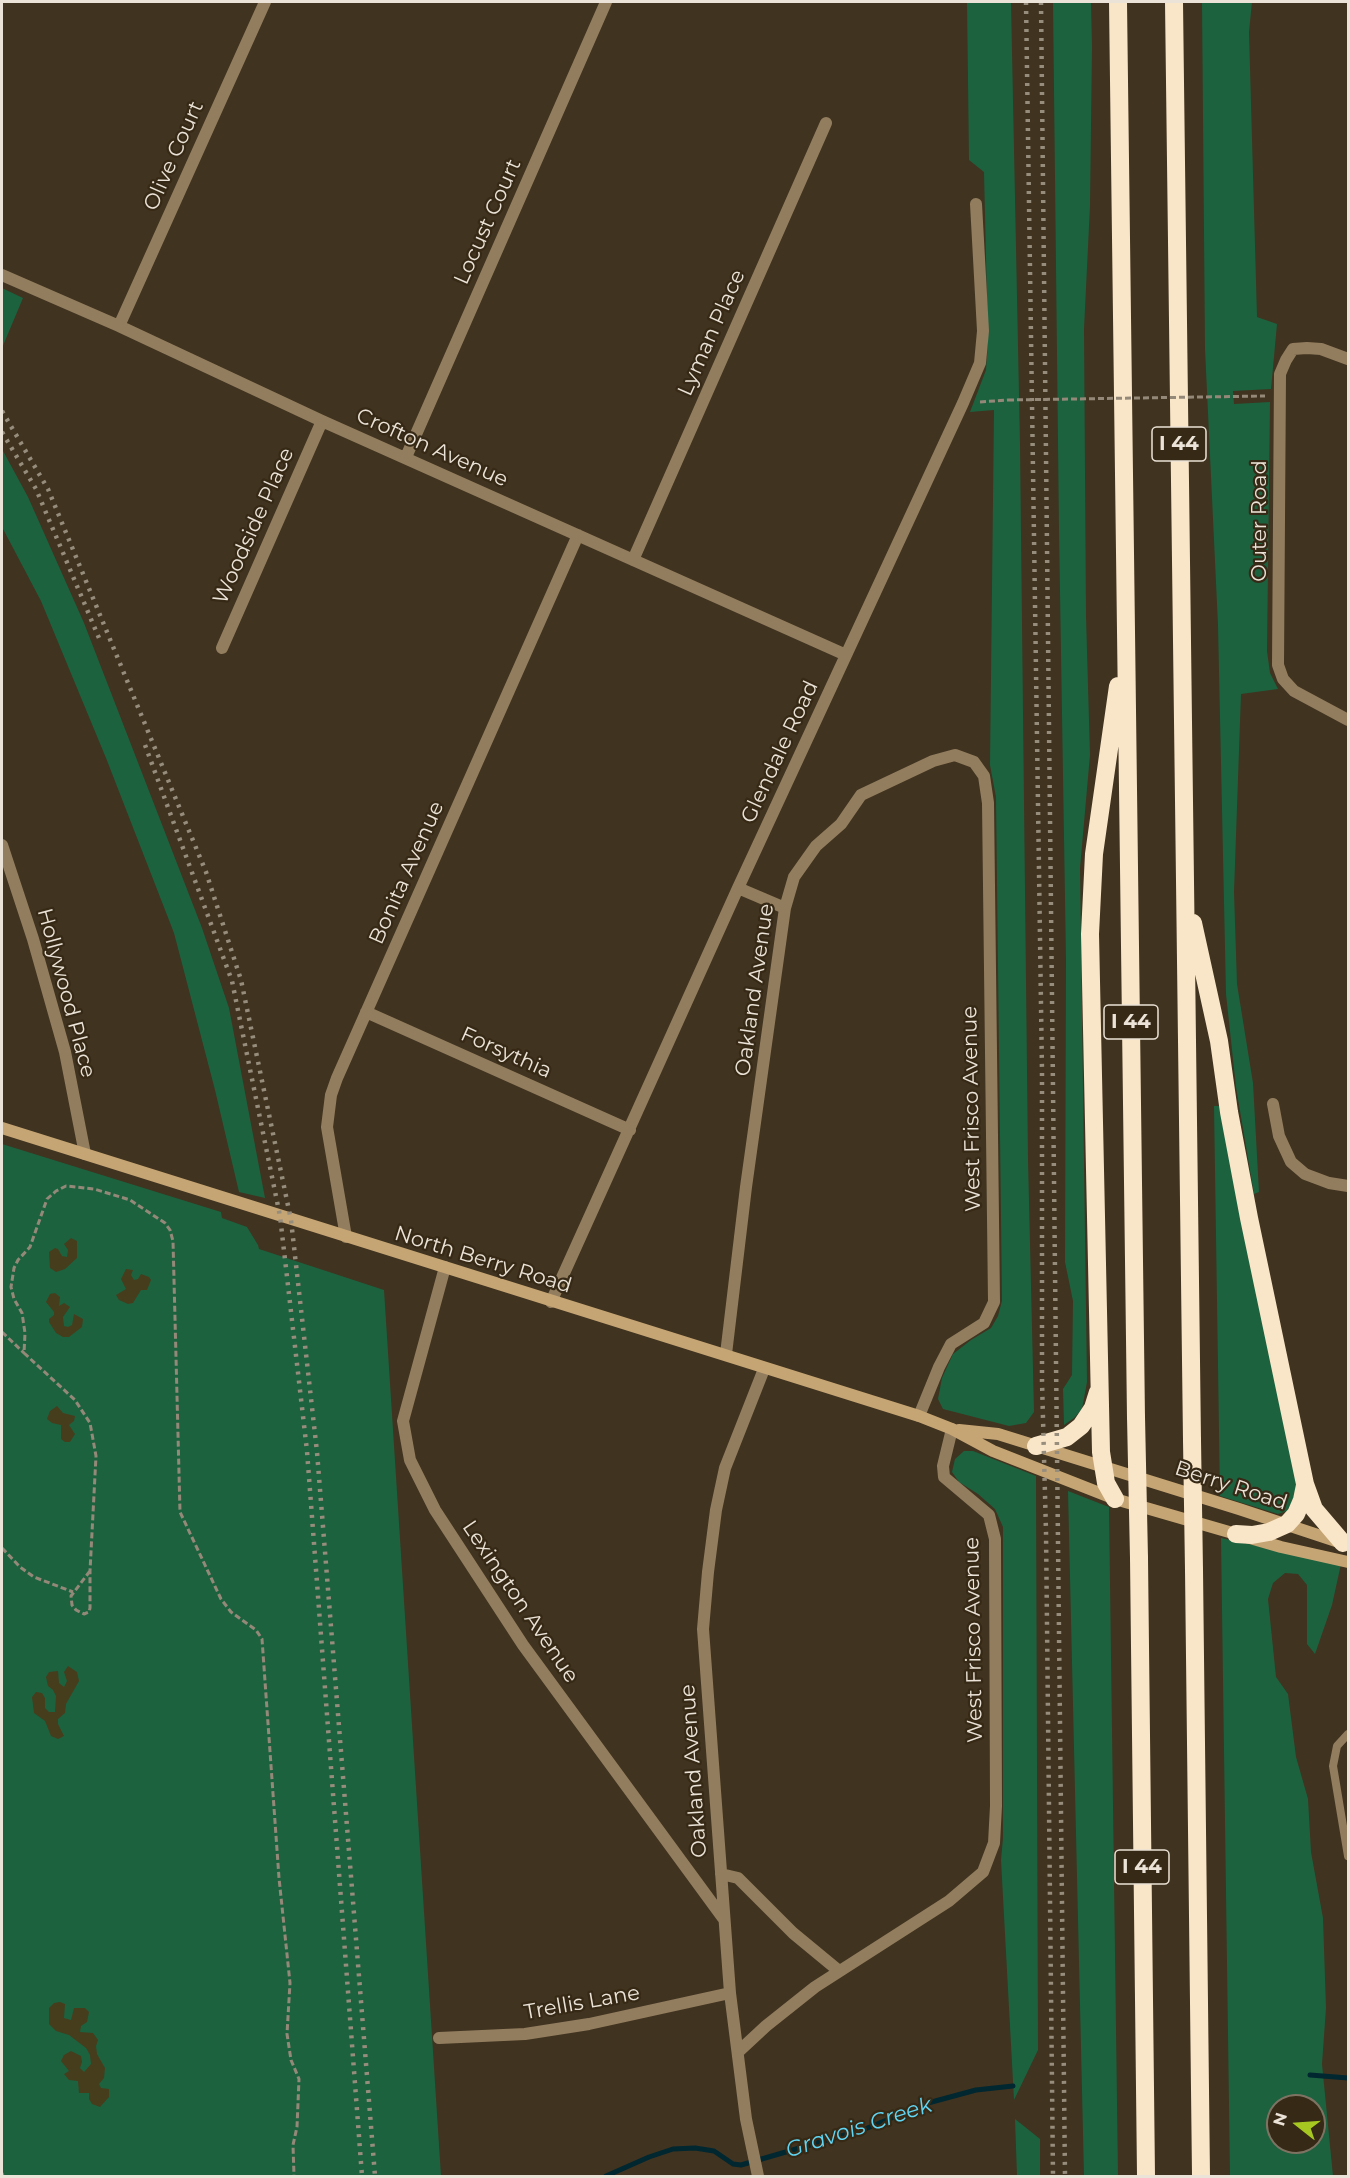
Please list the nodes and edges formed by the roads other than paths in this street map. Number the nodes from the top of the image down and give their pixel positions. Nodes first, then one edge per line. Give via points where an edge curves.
1 (265, 2) edge
2 (606, 2) edge
3 (1118, 2) edge
4 (1174, 2) edge
5 (826, 123) dead end
6 (976, 204) dead end
7 (2, 275) edge
8 (118, 326) junction
9 (1348, 359) edge
10 (322, 421) junction
11 (406, 457) junction
12 (579, 535) junction
13 (633, 560) junction
14 (1126, 628) junction
15 (222, 648) dead end
16 (846, 655) junction
17 (1348, 720) edge
18 (984, 776) joint
19 (2, 845) edge
20 (1184, 886) junction
21 (738, 888) junction
22 (785, 908) junction
23 (366, 1012) junction
24 (1273, 1104) dead end
25 (2, 1128) edge
26 (630, 1130) junction
27 (85, 1154) junction
28 (1348, 1186) edge
29 (346, 1238) junction
30 (445, 1267) junction
31 (551, 1302) junction
32 (726, 1354) junction
33 (764, 1369) junction
34 (1100, 1385) junction
35 (919, 1416) junction
36 (952, 1429) junction
37 (1036, 1446) junction
38 (1102, 1466) junction
39 (1305, 1484) junction
40 (1115, 1499) junction
41 (1287, 1524) junction
42 (1236, 1534) junction
43 (1346, 1544) edge
44 (1348, 1562) edge
45 (1348, 1734) edge
46 (1348, 1856) edge
47 (721, 1874) junction
48 (725, 1920) junction
49 (839, 1971) junction
50 (730, 1993) junction
51 (439, 2038) dead end
52 (738, 2052) junction
53 (758, 2176) edge
54 (1146, 2176) edge
55 (1201, 2176) edge

1 - 8 street, Olive Court
2 - 11 street, Locust Court
3 - 14 highway, I 44
4 - 20 highway, I 44
5 - 13 street, Lyman Place
6 - 16 street, Glendale Road via 983,331 980,363
7 - 8 street, Crofton Avenue
8 - 10 street, Crofton Avenue
9 - 17 street, Outer Road via 1321,349 1293,349 1280,374 1278,665 1283,679 1294,691
10 - 11 street, Crofton Avenue
10 - 15 street, Woodside Place
11 - 12 street, Crofton Avenue
12 - 13 street, Crofton Avenue
12 - 23 street, Bonita Avenue
13 - 16 street, Crofton Avenue
14 - 34 highway via 1094,854 1090,934
14 - 54 highway, I 44, bridge
16 - 21 street, Glendale Road
18 - 22 street, Oakland Avenue via 974,762 955,754 861,795 841,824 816,846 795,877
18 - 35 street, West Frisco Avenue via 988,803 994,1302 984,1323 951,1344
19 - 27 street, Hollywood Place via 65,1052
20 - 39 highway via 1219,1041 1247,1208
20 - 55 highway, I 44, bridge
21 - 22 street
21 - 26 street, Glendale Road
22 - 32 street, Oakland Avenue
23 - 26 street, Forsythia
23 - 29 street, Bonita Avenue via 337,1078 328,1113
24 - 28 street via 1279,1136 1291,1162 1305,1174
25 - 27 main road, North Berry Road
26 - 31 street, Glendale Road
27 - 29 main road, North Berry Road
29 - 30 main road, North Berry Road
30 - 31 main road, North Berry Road
30 - 48 street, Lexington Avenue via 403,1421 410,1460 435,1510 523,1645
31 - 32 main road, North Berry Road
32 - 33 main road, North Berry Road
33 - 35 main road, North Berry Road
33 - 47 street, Oakland Avenue via 725,1468 716,1510 703,1629
34 - 37 highway via 1093,1408 1081,1426 1067,1437
34 - 38 highway
35 - 36 main road, North Berry Road
36 - 37 main road, North Berry Road via 998,1434
36 - 40 main road, North Berry Road via 993,1451
36 - 49 street, West Frisco Avenue via 944,1477 989,1515 995,1539 993,1843 983,1872 949,1901
37 - 38 main road, North Berry Road
38 - 40 highway
38 - 41 main road, Berry Road
39 - 41 highway via 1296,1514
39 - 43 highway via 1314,1509
40 - 42 main road, Berry Road
41 - 42 highway via 1269,1532
41 - 43 main road, Berry Road
42 - 44 main road, Berry Road
45 - 46 lane via 1337,1746 1334,1766
47 - 48 street, Oakland Avenue
47 - 49 street via 738,1878 793,1933
48 - 50 street, Oakland Avenue
49 - 52 street via 774,2019
50 - 51 street, Trellis Lane via 525,2034
50 - 52 street, Oakland Avenue
52 - 53 street, Oakland Avenue

